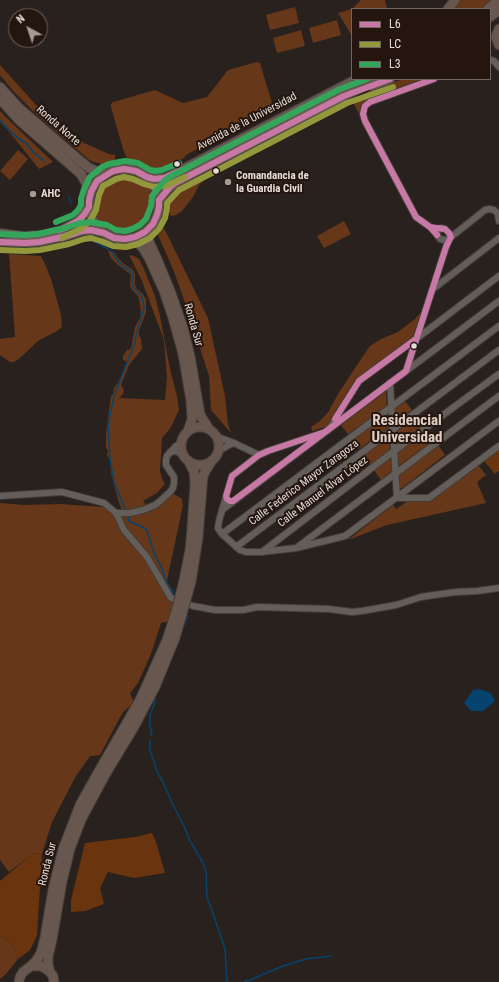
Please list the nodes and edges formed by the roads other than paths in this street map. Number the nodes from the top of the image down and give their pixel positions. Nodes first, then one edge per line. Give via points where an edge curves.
1 (455, 0) edge
2 (499, 0) edge
3 (449, 8) edge
4 (492, 12) edge
5 (499, 30) edge
6 (499, 45) edge
7 (491, 60) edge
8 (499, 67) edge
9 (355, 80) edge
10 (375, 80) edge
11 (387, 80) edge
12 (431, 80) edge
13 (0, 87) edge
14 (344, 96) junction
15 (0, 99) edge
16 (106, 174) junction
17 (147, 178) junction
18 (91, 192) junction
19 (159, 200) junction
20 (89, 207) junction
21 (499, 221) edge
22 (148, 229) junction
23 (438, 231) junction
24 (0, 233) edge
25 (104, 233) junction
26 (448, 237) junction
27 (130, 238) junction
28 (499, 238) edge
29 (0, 242) edge
30 (499, 276) edge
31 (433, 289) junction
32 (499, 301) edge
33 (496, 305) edge
34 (421, 324) junction
35 (499, 326) edge
36 (430, 329) junction
37 (416, 339) junction
38 (499, 350) edge
39 (411, 356) junction
40 (418, 362) junction
41 (406, 371) junction
42 (499, 374) edge
43 (390, 383) junction
44 (499, 396) edge
45 (391, 407) junction
46 (340, 411) junction
47 (346, 416) junction
48 (499, 421) edge
49 (209, 429) junction
50 (327, 430) junction
51 (392, 430) junction
52 (188, 431) junction
53 (218, 438) junction
54 (304, 439) junction
55 (181, 443) junction
56 (234, 443) junction
57 (289, 444) junction
58 (499, 446) edge
59 (304, 448) junction
60 (219, 451) junction
61 (394, 451) junction
62 (170, 452) junction
63 (259, 455) junction
64 (292, 456) junction
65 (186, 458) junction
66 (211, 462) junction
67 (395, 474) junction
68 (0, 496) edge
69 (226, 496) junction
70 (397, 498) junction
71 (233, 501) junction
72 (222, 510) junction
73 (116, 513) junction
74 (316, 533) junction
75 (222, 534) junction
76 (275, 542) junction
77 (321, 542) junction
78 (236, 546) junction
79 (296, 548) junction
80 (279, 550) junction
81 (261, 552) junction
82 (187, 581) junction
83 (499, 588) edge
84 (102, 773) junction
85 (31, 966) junction
86 (54, 978) edge
87 (17, 980) edge

1 - 3 highway
2 - 4 highway
5 - 6 highway via 496,38
7 - 8 street
9 - 17 highway, Avenida de la Universidad via 168,177
10 - 14 highway, Avenida de la Universidad
11 - 14 highway
12 - 23 street via 370,102 364,108 363,114 416,217
13 - 16 highway, Ronda Norte via 78,159 89,168
14 - 19 highway, Avenida de la Universidad via 175,183
15 - 18 highway, Ronda Norte via 19,120 81,174
16 - 17 highway via 124,169 136,171
16 - 18 highway
17 - 19 highway via 156,190
18 - 20 highway
19 - 22 highway via 158,215
20 - 24 main road via 78,221 61,230 43,235 24,236
20 - 25 highway via 92,219
21 - 26 street via 498,214 489,209
22 - 27 highway
22 - 49 highway, Ronda Sur via 150,244 183,328 200,414
23 - 26 street via 439,237
23 - 26 street via 441,228 445,229
25 - 27 highway via 114,238
25 - 29 main road via 82,230 39,242
26 - 31 street
27 - 52 highway, Ronda Sur via 143,248 149,258 173,318 191,401 192,419
28 - 31 street
30 - 36 street
31 - 34 street
32 - 33 street
33 - 40 street
34 - 36 street
34 - 37 street
35 - 45 street
36 - 37 street
37 - 39 street
37 - 46 street via 359,381
38 - 51 street, Calle Federico Mayor Zaragoza
39 - 40 street
39 - 41 street
40 - 41 street
41 - 43 street
42 - 61 street, Calle Manuel Alvar López
43 - 45 street
43 - 47 street
44 - 67 street
45 - 51 street
45 - 75 street
46 - 47 street
46 - 50 street
47 - 50 street
48 - 70 street
49 - 52 highway via 198,427
49 - 53 highway
50 - 54 street
50 - 59 street
51 - 61 street
51 - 78 street, Calle Federico Mayor Zaragoza
52 - 55 highway
53 - 56 street
53 - 60 highway
54 - 57 street
54 - 59 street via 307,444
55 - 62 street
55 - 65 highway
56 - 60 street
56 - 63 street
57 - 59 street
57 - 63 street
57 - 64 street via 294,449
58 - 70 street via 429,498
59 - 64 street
60 - 66 highway
61 - 67 street
61 - 76 street, Calle Manuel Alvar López
62 - 65 street via 176,451
62 - 73 street via 166,465 174,478 170,492 155,505 143,510
63 - 69 street via 232,476
64 - 71 street
65 - 66 highway via 200,465
65 - 82 highway via 194,472 196,484
66 - 82 highway via 202,484 198,538
67 - 70 street
67 - 74 street
68 - 73 street via 62,492 104,503
69 - 71 street
69 - 72 street
70 - 77 street via 345,536
71 - 72 street
72 - 75 street via 218,528
73 - 83 street via 124,530 147,557 171,598 193,606 214,610 258,607 362,612 421,597
74 - 77 street via 316,538
74 - 79 street
75 - 78 street
76 - 80 street, Calle Manuel Alvar López via 274,546
76 - 81 street, Calle Manuel Alvar López
77 - 79 street
78 - 81 street via 243,552
79 - 80 street
80 - 81 street
82 - 84 highway, bridge via 175,638 155,687 134,727
84 - 85 highway, Ronda Sur via 80,805 63,849 53,890 46,937 41,953
84 - 86 highway, Ronda Sur via 70,849 62,882 48,957
85 - 86 highway via 46,968
85 - 87 highway, Ronda Sur

